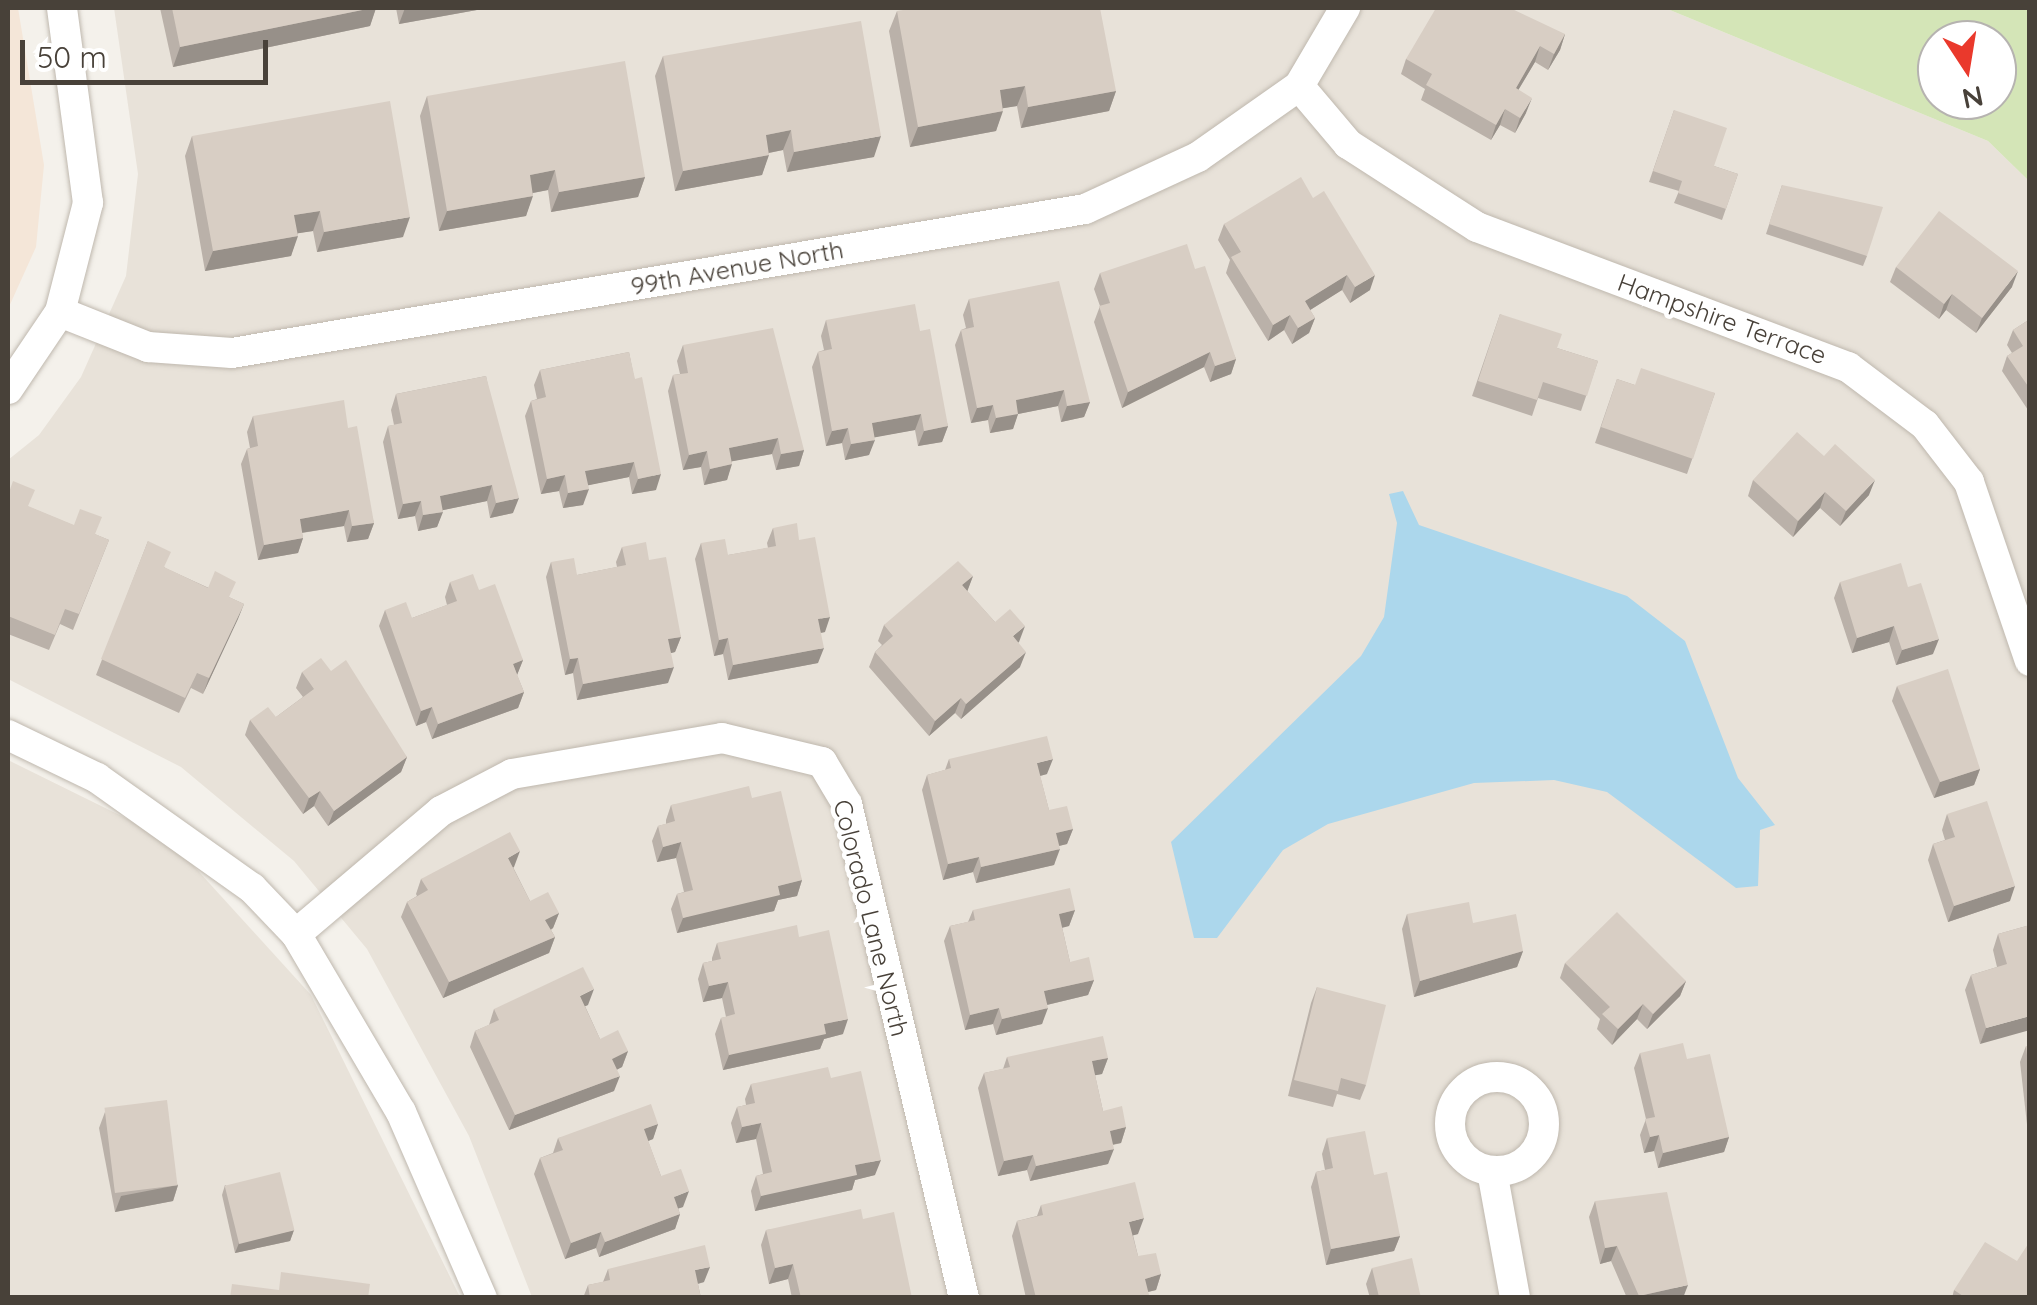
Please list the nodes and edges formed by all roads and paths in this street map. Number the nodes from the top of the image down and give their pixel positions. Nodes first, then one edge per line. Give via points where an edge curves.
1 (62, 8) edge
2 (1345, 8) edge
3 (1299, 86) junction
4 (60, 312) junction
5 (8, 389) edge
6 (2030, 661) edge
7 (8, 736) edge
8 (296, 934) junction
9 (1492, 1171) dead end
10 (482, 1298) edge
11 (964, 1298) edge
12 (1515, 1298) edge

1 - 4 street via 88,204
2 - 3 street, 99th Avenue North
3 - 4 street, 99th Avenue North via 1198,157 1085,209 232,353 148,348
3 - 6 street, Hampshire Terrace via 1348,144 1477,227 1848,366 1925,425 1969,482
4 - 5 street
7 - 8 street via 97,778 252,888
8 - 10 street via 401,1112
8 - 11 street, Colorado Lane North via 440,811 512,774 722,738 822,762 846,804
9 - 12 street

